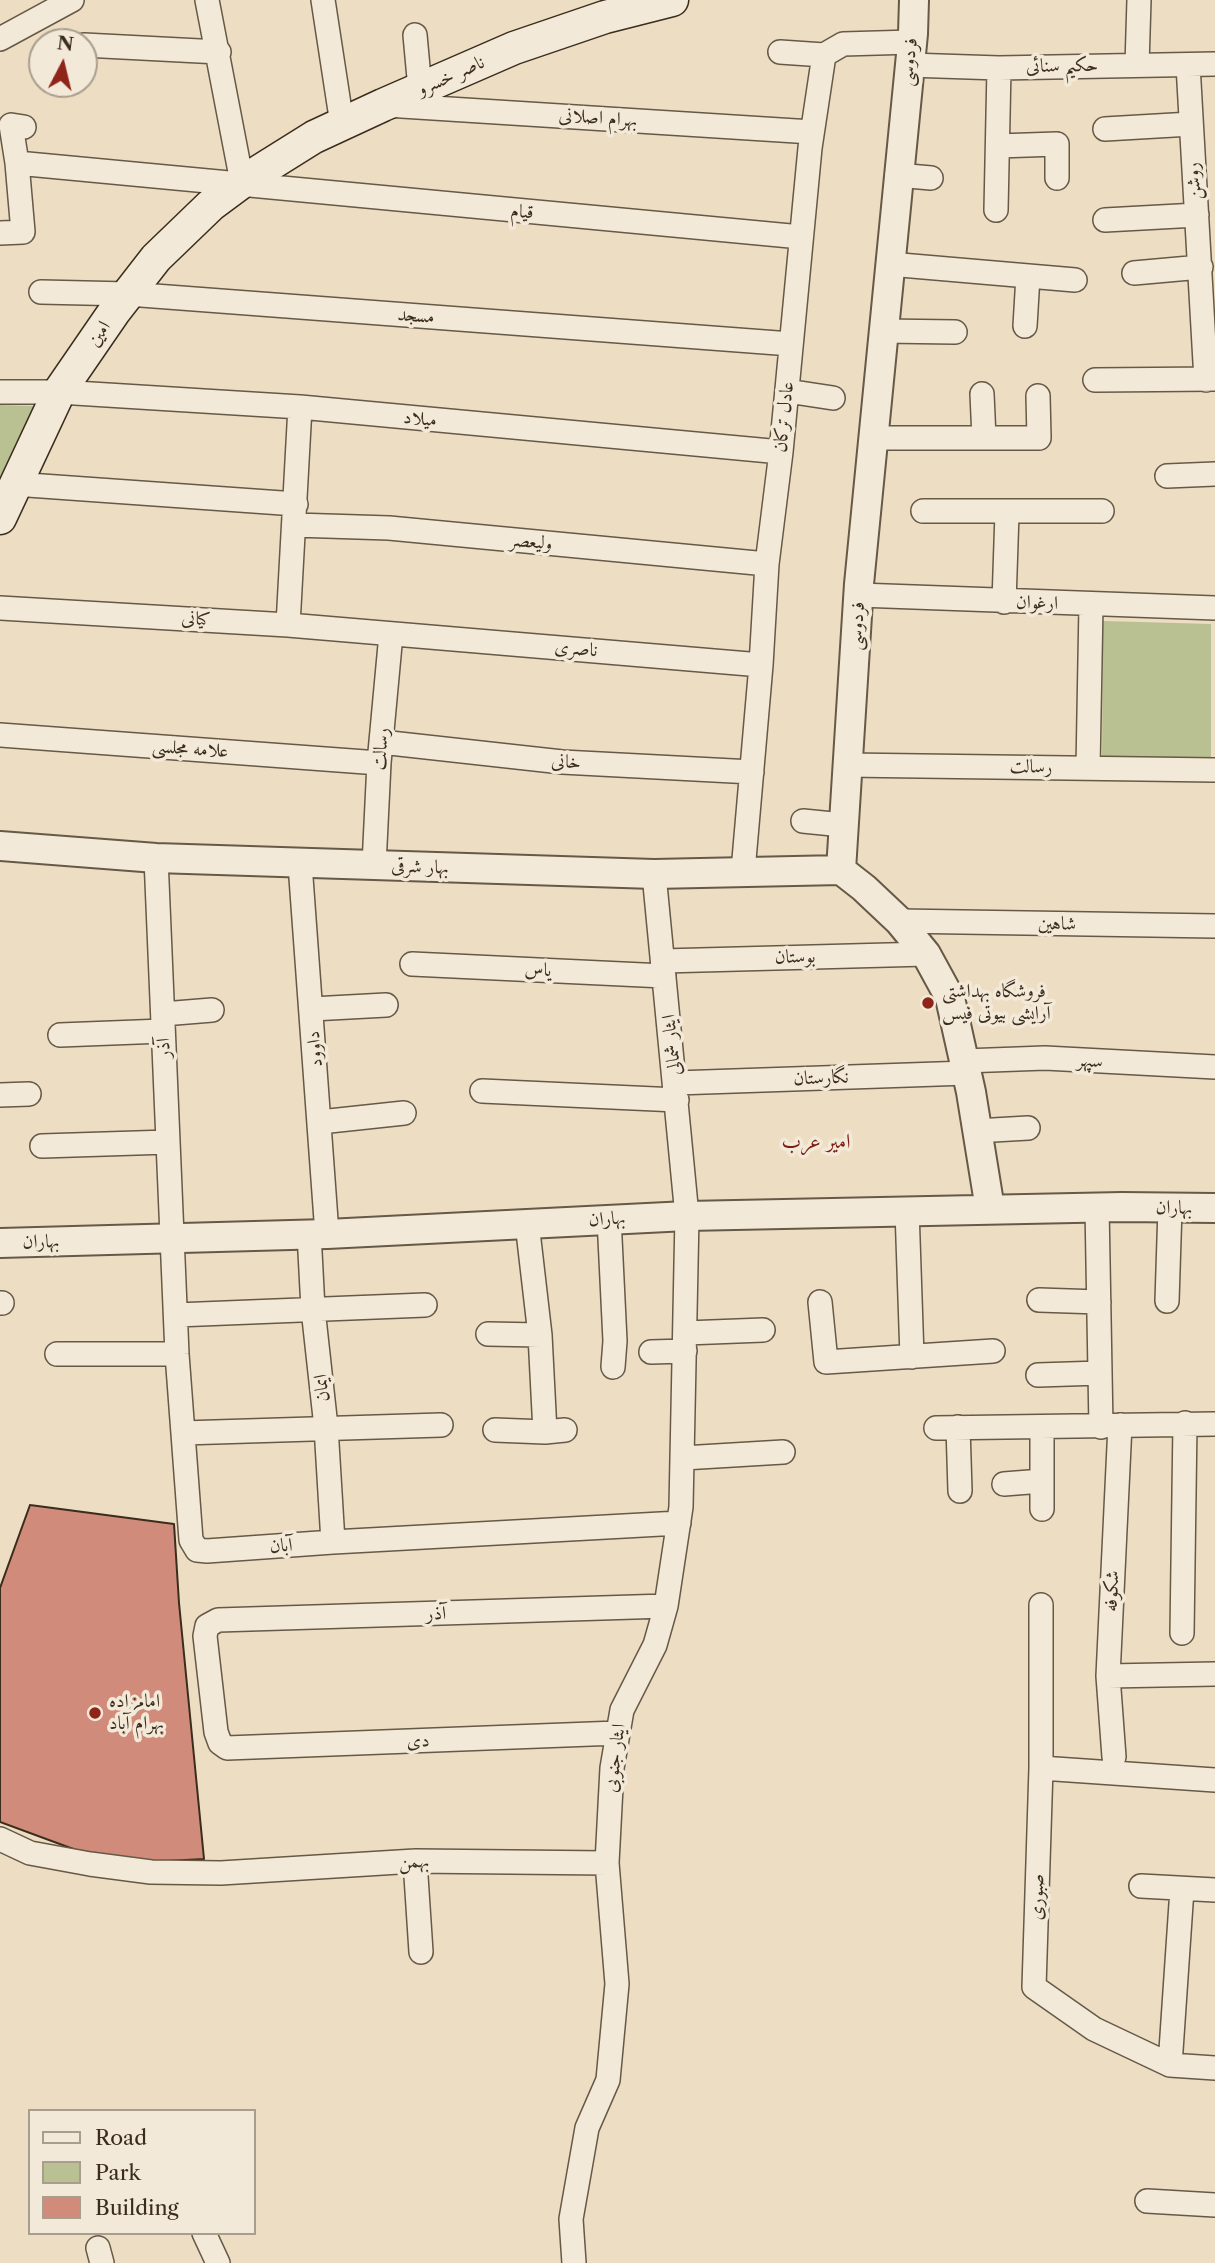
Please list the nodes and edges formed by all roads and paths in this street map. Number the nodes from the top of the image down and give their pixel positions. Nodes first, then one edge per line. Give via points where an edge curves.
1 (72, 0) edge
2 (207, 0) edge
3 (323, 0) edge
4 (672, 0) edge
5 (914, 0) edge
6 (1139, 0) edge
7 (604, 8) edge
8 (35, 10) edge
9 (415, 35) dead end
10 (0, 39) edge
11 (98, 46) edge
12 (219, 52) junction
13 (780, 52) dead end
14 (910, 54) junction
15 (824, 55) junction
16 (1215, 64) edge
17 (1137, 65) junction
18 (1188, 65) junction
19 (999, 68) junction
20 (420, 89) junction
21 (383, 105) junction
22 (342, 124) junction
23 (1191, 124) junction
24 (24, 127) dead end
25 (1105, 129) dead end
26 (812, 132) junction
27 (998, 146) junction
28 (17, 163) junction
29 (898, 175) junction
30 (930, 178) dead end
31 (1057, 178) dead end
32 (242, 183) junction
33 (1202, 203) edge
34 (996, 209) dead end
35 (1105, 220) dead end
36 (0, 233) edge
37 (802, 237) junction
38 (889, 264) junction
39 (1201, 267) junction
40 (1134, 273) dead end
41 (1028, 276) junction
42 (1075, 280) dead end
43 (41, 292) dead end
44 (128, 294) junction
45 (1209, 296) edge
46 (1025, 326) dead end
47 (883, 331) junction
48 (955, 332) dead end
49 (791, 344) junction
50 (1211, 379) edge
51 (1095, 380) dead end
52 (0, 391) edge
53 (787, 391) junction
54 (59, 392) junction
55 (982, 394) dead end
56 (1038, 396) dead end
57 (833, 398) dead end
58 (300, 407) junction
59 (873, 438) junction
60 (984, 438) junction
61 (781, 453) junction
62 (1215, 474) edge
63 (1167, 476) dead end
64 (14, 484) junction
65 (923, 511) dead end
66 (1101, 511) dead end
67 (1007, 513) junction
68 (295, 514) junction
69 (0, 518) edge
70 (767, 564) junction
71 (859, 596) junction
72 (1004, 602) junction
73 (1091, 605) junction
74 (0, 608) edge
75 (1215, 608) edge
76 (288, 625) junction
77 (391, 634) junction
78 (761, 665) junction
79 (0, 735) edge
80 (380, 752) junction
81 (847, 765) junction
82 (1088, 768) junction
83 (1215, 770) edge
84 (752, 772) junction
85 (803, 821) dead end
86 (843, 825) junction
87 (0, 846) edge
88 (156, 858) junction
89 (300, 863) junction
90 (374, 865) junction
91 (841, 870) junction
92 (743, 871) junction
93 (654, 874) junction
94 (899, 921) junction
95 (1215, 926) edge
96 (926, 954) junction
97 (412, 964) dead end
98 (664, 968) junction
99 (386, 1005) dead end
100 (312, 1009) junction
101 (212, 1010) dead end
102 (163, 1023) junction
103 (60, 1035) dead end
104 (965, 1067) junction
105 (1215, 1068) edge
106 (482, 1091) dead end
107 (677, 1091) junction
108 (29, 1094) dead end
109 (0, 1095) edge
110 (404, 1113) dead end
111 (320, 1122) junction
112 (1028, 1128) dead end
113 (976, 1131) junction
114 (168, 1142) junction
115 (43, 1146) dead end
116 (1097, 1207) junction
117 (1170, 1208) junction
118 (1215, 1208) edge
119 (990, 1209) junction
120 (907, 1210) junction
121 (687, 1216) junction
122 (609, 1218) junction
123 (527, 1223) junction
124 (318, 1234) junction
125 (173, 1239) junction
126 (0, 1242) edge
127 (1039, 1300) dead end
128 (1167, 1301) dead end
129 (820, 1302) dead end
130 (1099, 1302) junction
131 (425, 1305) dead end
132 (313, 1309) junction
133 (176, 1315) junction
134 (763, 1330) dead end
135 (488, 1334) dead end
136 (540, 1335) junction
137 (686, 1342) junction
138 (651, 1352) dead end
139 (993, 1352) dead end
140 (57, 1354) dead end
141 (177, 1354) junction
142 (912, 1356) junction
143 (612, 1367) dead end
144 (1100, 1373) junction
145 (1038, 1375) dead end
146 (1185, 1423) junction
147 (1215, 1424) edge
148 (441, 1425) dead end
149 (1111, 1426) junction
150 (326, 1427) junction
151 (1042, 1427) junction
152 (495, 1430) dead end
153 (183, 1433) junction
154 (783, 1452) dead end
155 (682, 1458) junction
156 (1042, 1481) junction
157 (1004, 1484) dead end
158 (960, 1490) dead end
159 (1042, 1509) dead end
160 (679, 1523) junction
161 (333, 1542) junction
162 (1041, 1605) dead end
163 (666, 1606) junction
164 (1182, 1633) dead end
165 (1215, 1674) edge
166 (1108, 1676) junction
167 (617, 1734) junction
168 (220, 1743) joint
169 (1114, 1757) dead end
170 (1041, 1768) junction
171 (1215, 1780) edge
172 (0, 1839) edge
173 (415, 1861) junction
174 (607, 1863) junction
175 (1142, 1886) dead end
176 (1182, 1889) junction
177 (1215, 1890) edge
178 (421, 1952) dead end
179 (1170, 2064) junction
180 (1215, 2068) edge
181 (1147, 2201) dead end
182 (1215, 2205) edge
183 (205, 2235) edge
184 (218, 2263) edge
185 (575, 2263) edge

1 - 8 street
2 - 12 street
3 - 22 street
4 - 7 main road, ناصر خسرو
5 - 14 street, فردوسی
6 - 17 street
7 - 20 main road, ناصر خسرو
8 - 10 street
9 - 20 street
11 - 12 street
12 - 32 street
13 - 15 street
14 - 15 street via 843,44
14 - 19 street, حکیم سنائی
14 - 29 street, فردوسی
15 - 26 street, عادل ترکان
16 - 18 street, حکیم سنائی
17 - 18 street, حکیم سنائی
17 - 19 street, حکیم سنائی
18 - 23 street, روشن
19 - 27 street
20 - 21 main road, ناصر خسرو
21 - 22 main road, ناصر خسرو
21 - 26 street, بهرام اصلانی
22 - 32 main road, ناصر خسرو
23 - 25 street
23 - 33 street, روشن
24 - 28 street via 11,125
26 - 37 street, عادل ترکان
27 - 31 street via 1057,145
27 - 34 street
28 - 32 street, قیام
28 - 36 street via 23,232
29 - 30 street
29 - 38 street, فردوسی
32 - 37 street, قیام
32 - 44 main road, امین via 211,205 156,258
33 - 35 street
33 - 39 street, روشن
37 - 49 street, عادل ترکان
38 - 41 street
38 - 47 street, فردوسی
39 - 40 street
39 - 45 street, روشن
41 - 42 street
41 - 46 street
43 - 44 street, مسجد
44 - 49 street, مسجد
44 - 54 main road, امین
45 - 50 street, روشن
47 - 48 street
47 - 59 street, فردوسی
49 - 53 street, عادل ترکان
50 - 51 street
52 - 54 street, میلاد
53 - 57 street
53 - 61 street, عادل ترکان
54 - 58 street, میلاد
54 - 64 main road, امین
55 - 60 street
56 - 60 street via 1039,438
58 - 61 street, میلاد
58 - 68 street
59 - 60 street
59 - 71 street, فردوسی
61 - 70 street, عادل ترکان
62 - 63 street
64 - 68 street, ولیعصر
64 - 69 main road, امین
65 - 67 street
66 - 67 street
67 - 72 street
68 - 70 street, ولیعصر via 389,528
68 - 76 street
70 - 78 street, عادل ترکان
71 - 72 street, ارغوان
71 - 81 street, فردوسی
72 - 73 street, ارغوان
73 - 75 street, ارغوان
73 - 82 street
74 - 76 street, کیانی
76 - 77 street, کیانی
77 - 78 street, ناصری
77 - 80 street, رسالت
78 - 84 street, عادل ترکان
79 - 80 street, علامه مجلسی
80 - 84 street, خانی
80 - 90 street, رسالت
81 - 82 street, رسالت
81 - 86 street, فردوسی
82 - 83 street, رسالت
84 - 92 street, عادل ترکان
85 - 86 street
86 - 91 street, فردوسی
87 - 88 street, بهار شرقی
88 - 89 street, بهار شرقی
88 - 102 street, آذر
89 - 90 street, بهار شرقی
89 - 100 street, داوود
90 - 93 street, بهار شرقی
91 - 92 street, بهار شرقی
91 - 94 street
92 - 93 street, بهار شرقی
93 - 98 street, ایثار شمالی
94 - 95 street, شاهین
94 - 96 street
96 - 98 street, بوستان
96 - 104 street via 950,998
97 - 98 street, یاس
98 - 107 street, ایثار شمالی
99 - 100 street
100 - 111 street, داوود
101 - 102 street
102 - 103 street
102 - 114 street, آذر
104 - 105 street, سپهر via 1045,1058
104 - 107 street, نگارستان
104 - 113 street
106 - 107 street, نگارستان
107 - 121 street, ایثار شمالی
108 - 109 street
110 - 111 street
111 - 124 street, داوود
112 - 113 street
113 - 119 street
114 - 115 street
114 - 125 street, آذر
116 - 117 street, بهاران
116 - 119 street, بهاران
116 - 130 street, شکوفه
117 - 118 street, بهاران
117 - 128 street
119 - 120 street, بهاران
120 - 121 street, بهاران
120 - 142 street
121 - 122 street, بهاران
121 - 137 street, ایثار جنوبی
122 - 123 street, بهاران
122 - 143 street via 615,1341
123 - 124 street, بهاران
123 - 136 street
124 - 125 street, بهاران
124 - 132 street, ایمان
125 - 126 street, بهاران
125 - 133 street, آبان
127 - 130 street
129 - 142 street via 826,1363
130 - 144 street, شکوفه
131 - 132 street
132 - 133 street
132 - 150 street, ایمان
133 - 141 street, آبان
134 - 137 street
135 - 136 street
136 - 152 street via 555,1431
137 - 138 street
137 - 155 street, ایثار جنوبی
139 - 142 street
140 - 141 street
141 - 153 street, آبان
144 - 145 street
144 - 149 street, شکوفه
146 - 147 street
146 - 149 street
146 - 164 street
148 - 150 street
149 - 151 street
149 - 166 street, شکوفه
150 - 153 street
150 - 161 street, ایمان
151 - 156 street
151 - 158 street via 947,1427
153 - 161 street, آبان via 191,1540 197,1550
154 - 155 street
155 - 160 street, ایثار جنوبی
156 - 157 street
156 - 159 street
160 - 161 street, آبان
160 - 163 street, ایثار جنوبی
162 - 170 street, صبوری
163 - 167 street, ایثار جنوبی via 655,1645 622,1710
163 - 168 street, آذر via 218,1620 207,1626 205,1636
165 - 166 street
166 - 169 street, شکوفه
167 - 168 street, دی via 227,1748
167 - 174 street, ایثار جنوبی
170 - 171 street
170 - 179 street, صبوری via 1034,1987 1094,2029
172 - 173 street, بهمن via 30,1853 151,1872 221,1873
173 - 174 street, بهمن
173 - 178 street
174 - 185 street, ایثار جنوبی via 617,1984 608,2080 587,2128 571,2219
175 - 176 street
176 - 177 street
176 - 179 street
179 - 180 street, صبوری
181 - 182 street
183 - 184 street

